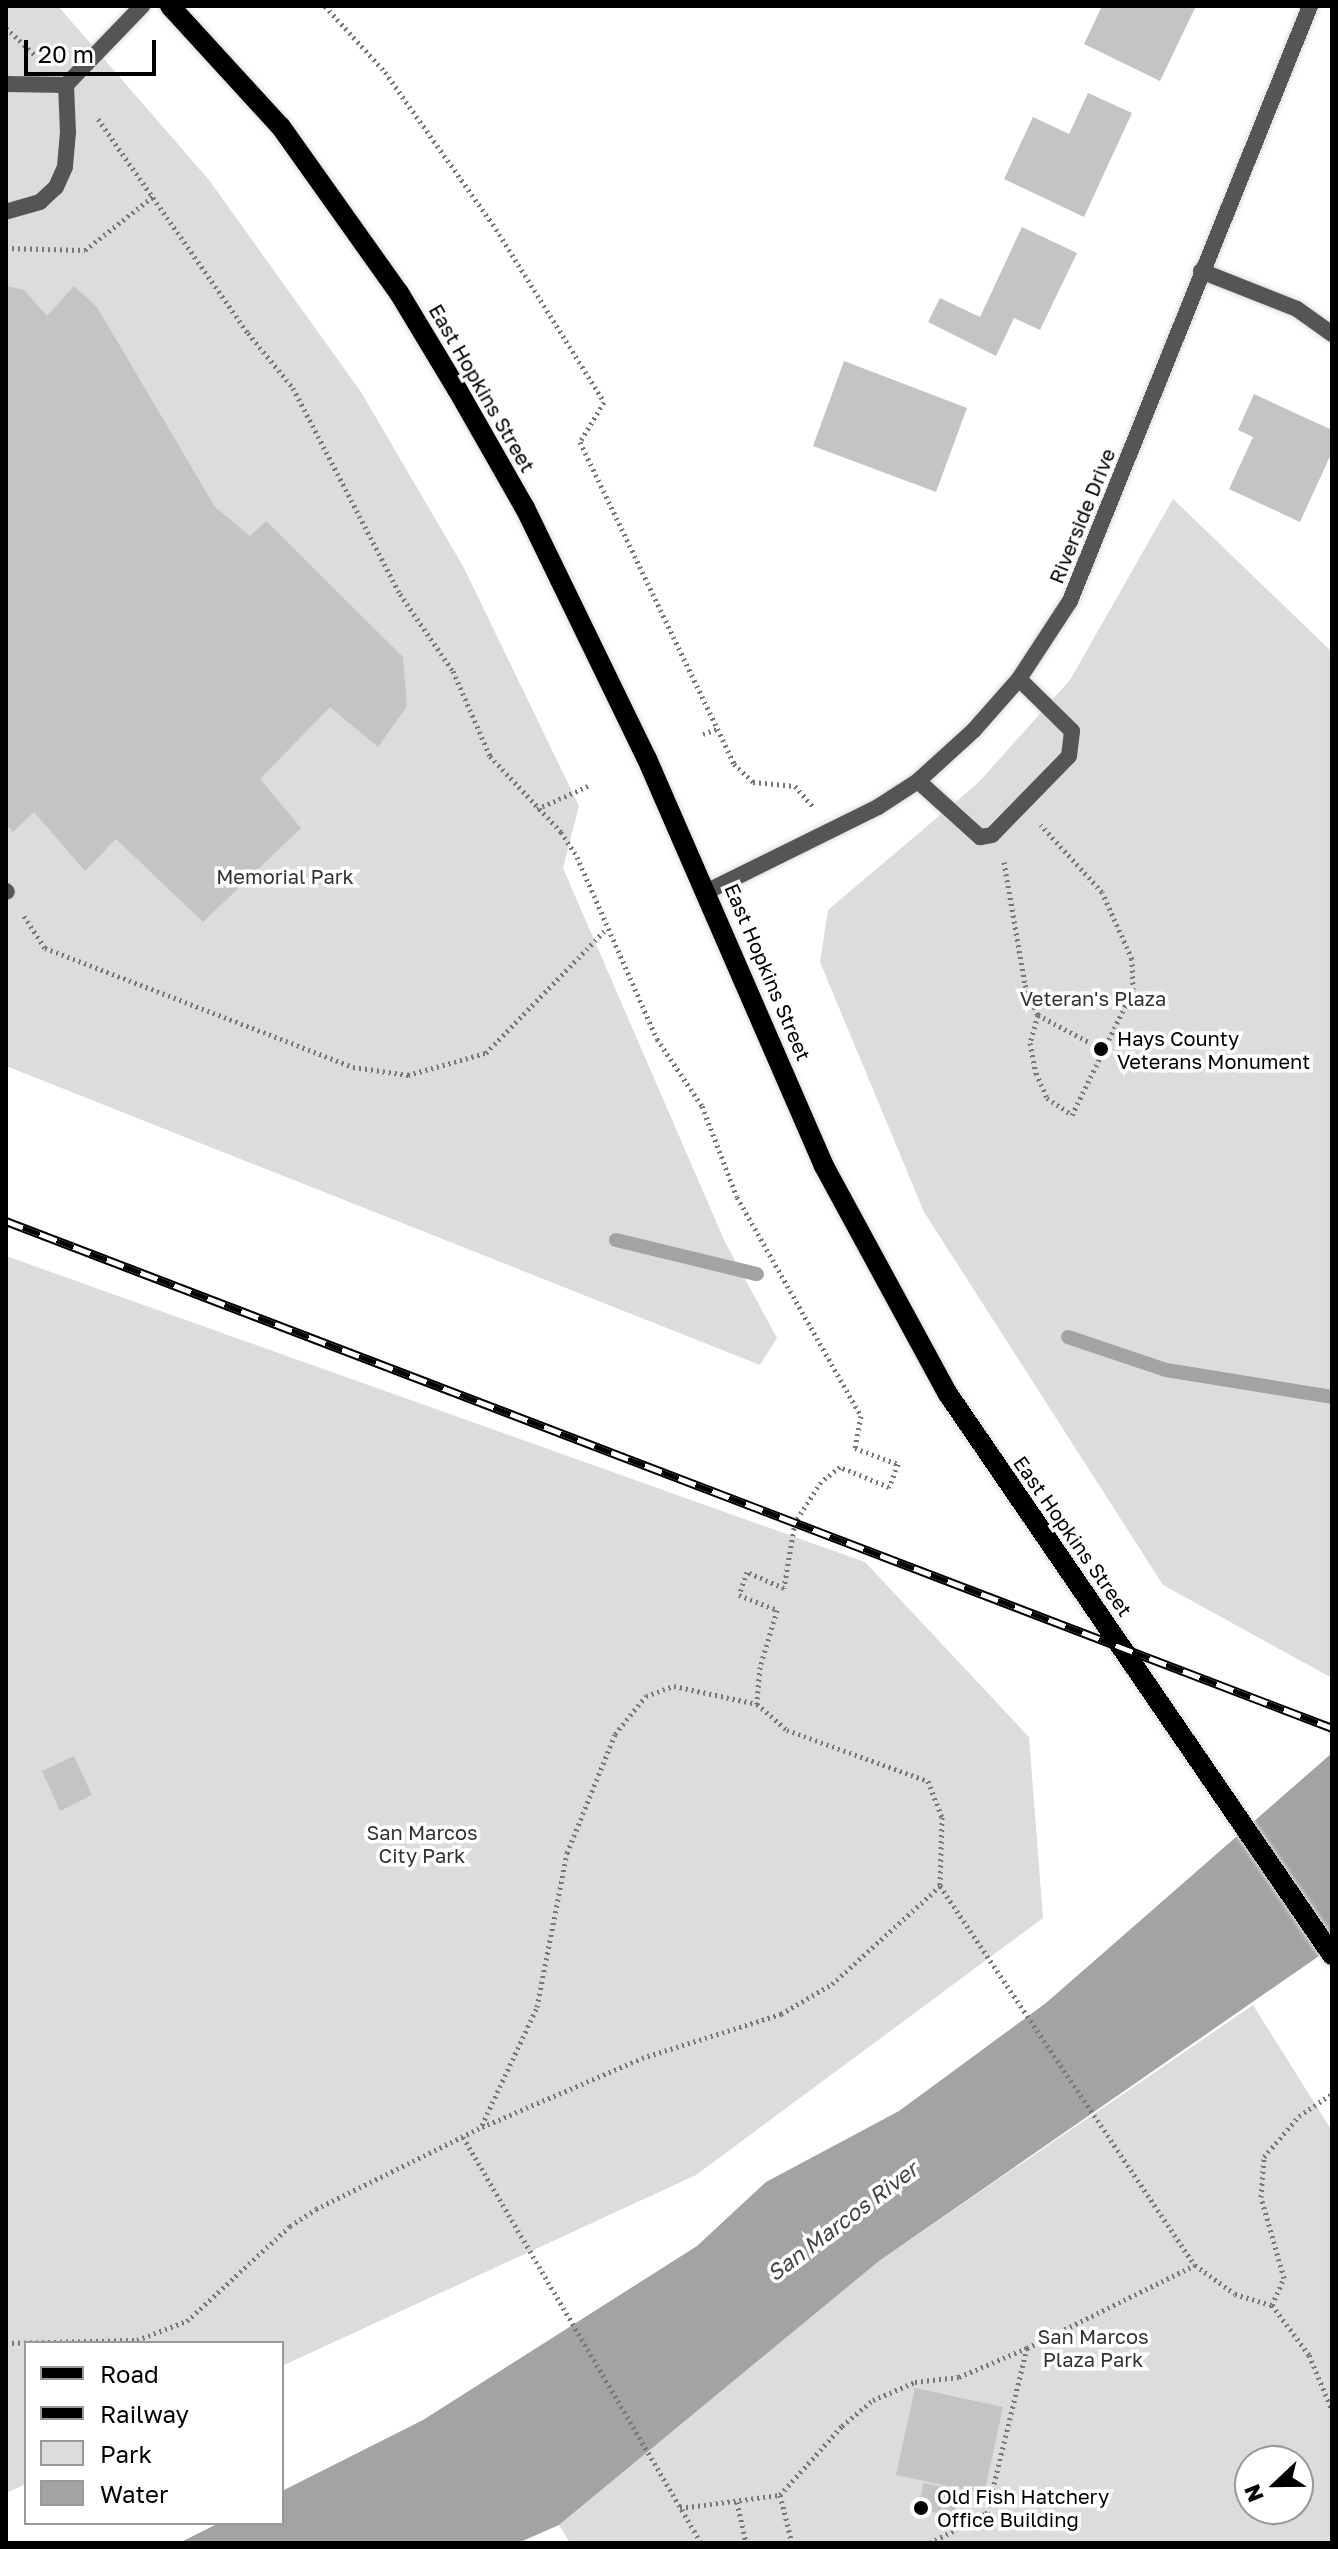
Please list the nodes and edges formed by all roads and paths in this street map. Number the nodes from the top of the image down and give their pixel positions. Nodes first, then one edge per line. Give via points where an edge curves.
1 (142, 6) edge
2 (170, 6) edge
3 (325, 6) edge
4 (1310, 6) edge
5 (6, 28) edge
6 (6, 84) edge
7 (66, 85) junction
8 (155, 195) junction
9 (6, 212) edge
10 (6, 248) edge
11 (1201, 271) junction
12 (1332, 334) edge
13 (1019, 679) junction
14 (717, 729) junction
15 (703, 734) dead end
16 (918, 781) junction
17 (588, 786) dead end
18 (1020, 806) junction
19 (537, 809) junction
20 (832, 830) junction
21 (992, 835) junction
22 (708, 891) junction
23 (7, 892) edge
24 (607, 928) junction
25 (1038, 1015) junction
26 (1101, 1049) junction
27 (757, 1704) junction
28 (940, 1886) junction
29 (1332, 1955) edge
30 (1332, 2094) edge
31 (482, 2127) junction
32 (463, 2137) junction
33 (1195, 2265) junction
34 (1272, 2305) junction
35 (93, 2341) edge
36 (1027, 2348) junction
37 (1332, 2410) edge
38 (780, 2495) junction
39 (737, 2502) junction
40 (680, 2508) junction
41 (701, 2543) edge
42 (746, 2543) edge
43 (792, 2543) edge
44 (930, 2543) edge

1 - 7 street
2 - 22 main road, East Hopkins Street via 281,127 399,293 525,508
3 - 14 path via 385,72 487,217 604,402 580,442
4 - 11 street, Riverside Drive
5 - 7 path
6 - 7 street
7 - 8 path
7 - 9 street via 65,167 56,187 40,202
8 - 10 path via 85,250
8 - 19 path via 248,333 293,388 408,609 453,671 490,756
11 - 12 street via 1297,309
11 - 13 street, Riverside Drive via 1070,601
13 - 16 street, Riverside Drive
13 - 18 street via 1072,731 1069,756
14 - 15 path
14 - 20 path via 734,764 753,782 795,786
16 - 20 street, Riverside Drive
16 - 21 street via 980,837
17 - 19 path
18 - 21 street
18 - 26 path via 1102,892 1122,927 1133,990
19 - 24 path via 577,857
20 - 22 street, Riverside Drive
21 - 25 path via 1006,867 1025,985
22 - 29 main road, East Hopkins Street via 824,1166 948,1394
23 - 24 path via 45,948 353,1067 408,1075 486,1053
24 - 27 path via 657,1039 702,1106 737,1197 861,1416 855,1448 898,1464 889,1487 840,1467 821,1482 795,1522 784,1588 747,1572 739,1595 777,1610 760,1667
25 - 26 path
25 - 26 path via 1030,1043 1036,1073 1047,1098 1072,1115
27 - 28 path via 787,1730 928,1781 942,1817
27 - 31 path via 674,1686 646,1696 615,1734 567,1853 537,2007
28 - 31 path via 832,1984 781,2014 642,2058
28 - 33 path
30 - 34 path via 1299,2116 1264,2157 1261,2197 1284,2278
31 - 32 path
32 - 35 path via 290,2226 187,2321 137,2340
32 - 40 path
33 - 34 path via 1235,2294
33 - 36 path
34 - 37 path via 1309,2355
36 - 38 path via 959,2377 915,2382 873,2400
36 - 44 path via 987,2513
38 - 39 path
38 - 43 path
39 - 40 path
39 - 42 path
40 - 41 path

